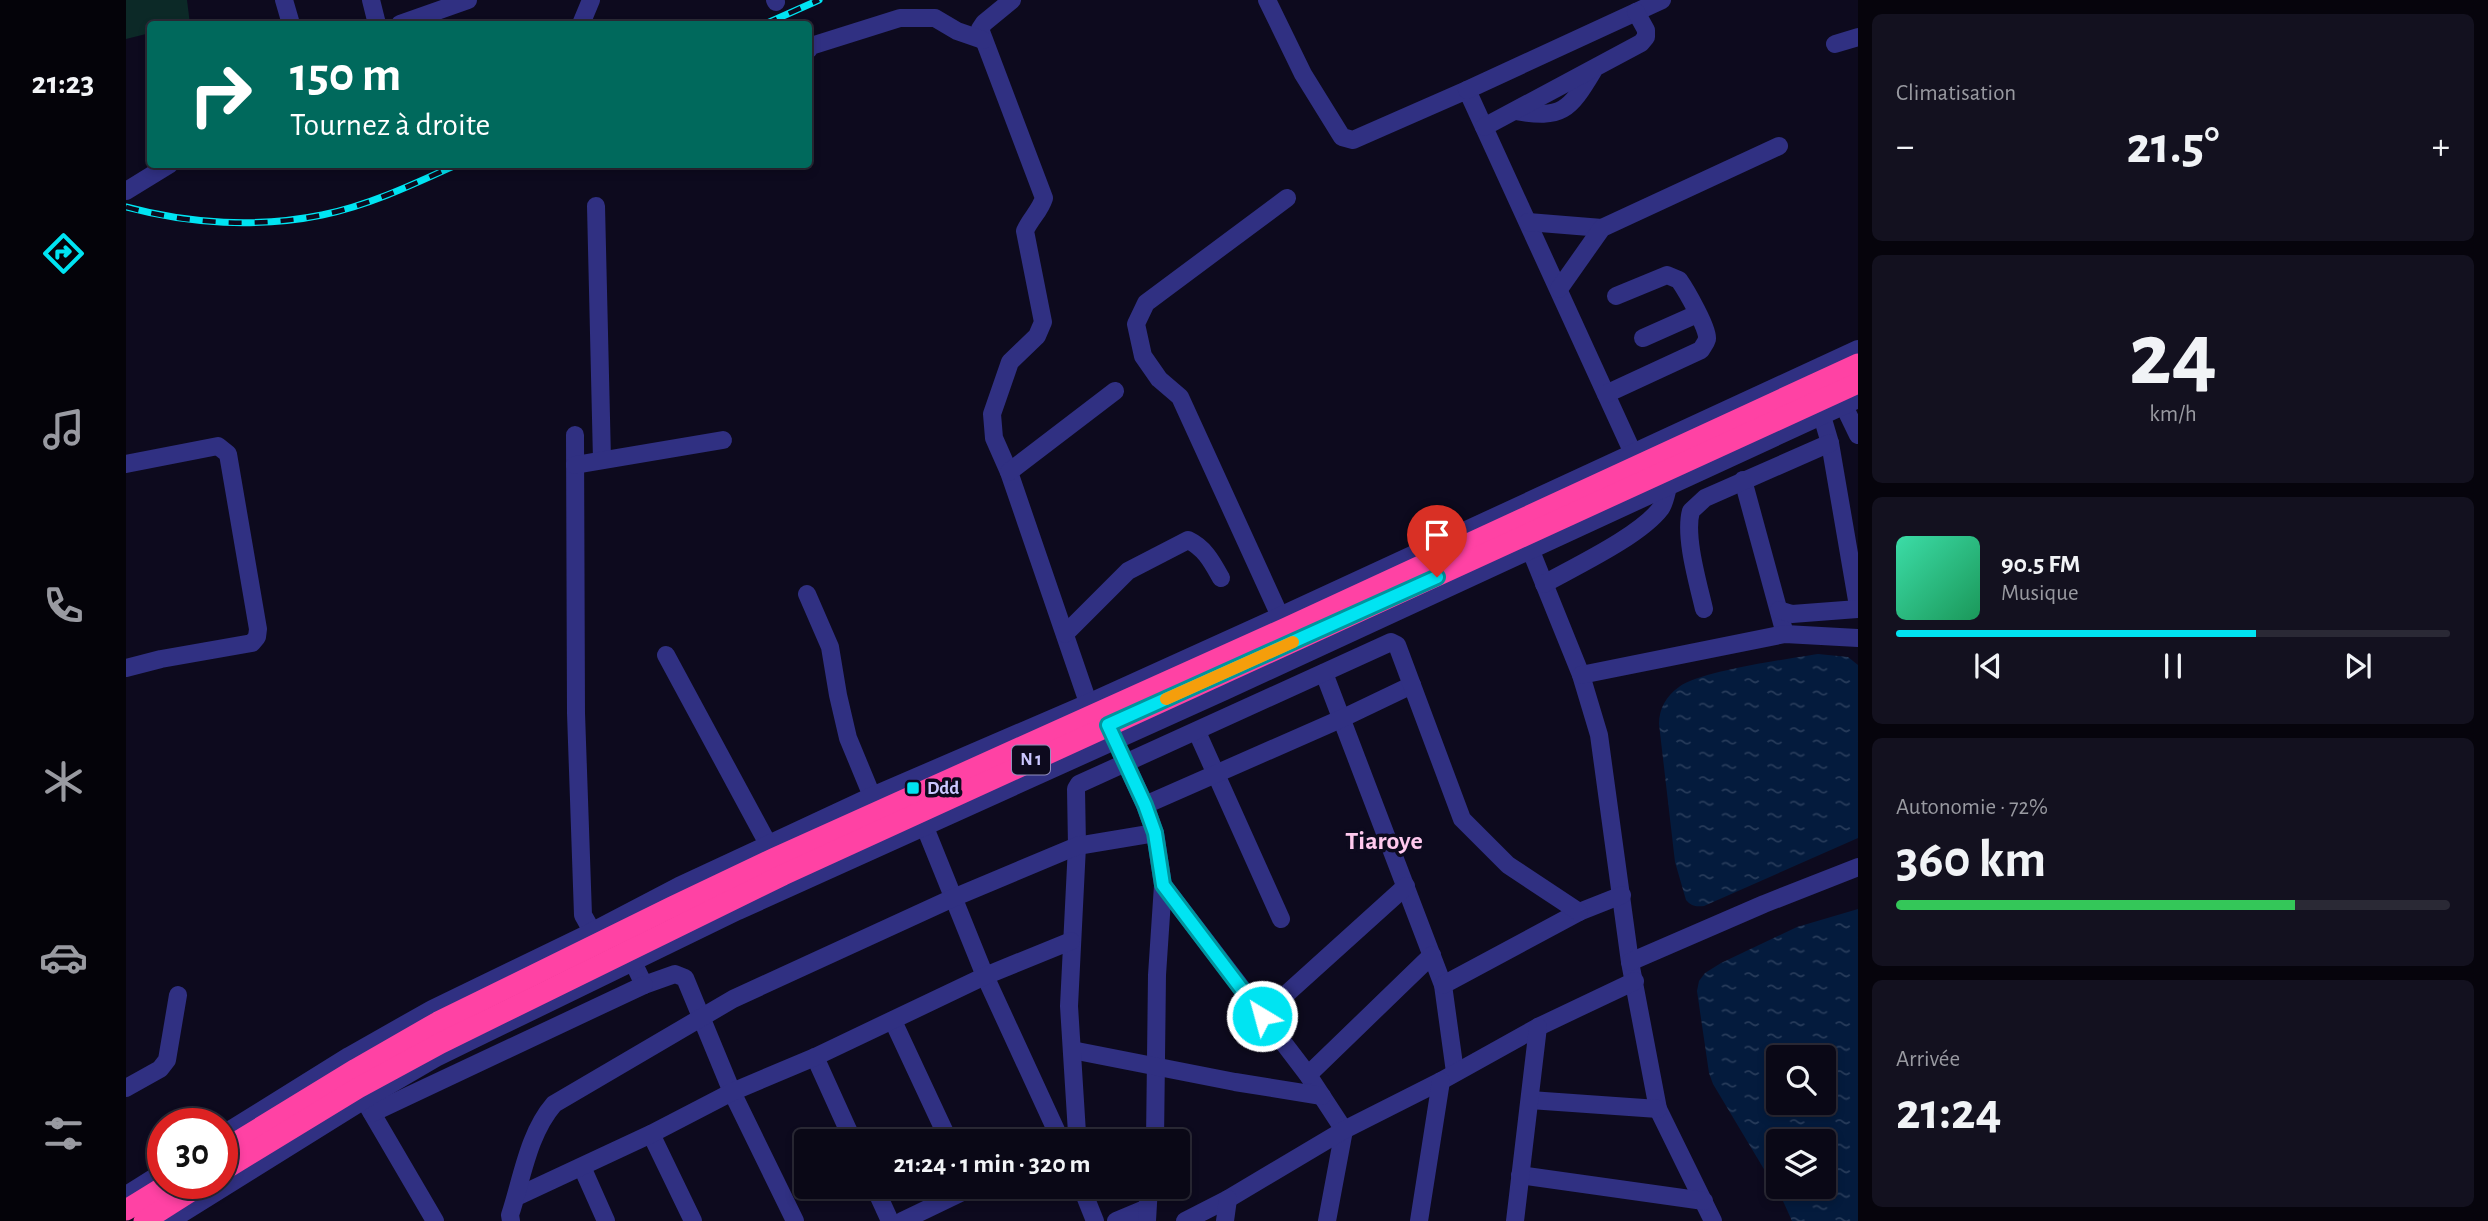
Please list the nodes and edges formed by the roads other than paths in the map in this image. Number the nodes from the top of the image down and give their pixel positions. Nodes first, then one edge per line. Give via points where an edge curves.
1 (284, 0) edge
2 (371, 0) edge
3 (591, 0) edge
4 (1012, 0) edge
5 (1267, 0) edge
6 (1662, 0) edge
7 (464, 1) edge
8 (1636, 12) junction
9 (290, 21) edge
10 (376, 21) edge
11 (408, 21) edge
12 (582, 21) edge
13 (1858, 37) edge
14 (983, 40) junction
15 (1835, 44) dead end
16 (812, 46) edge
17 (1467, 90) junction
18 (1484, 127) junction
19 (1780, 146) dead end
20 (163, 168) edge
21 (126, 191) edge
22 (1287, 198) dead end
23 (596, 205) dead end
24 (1528, 222) junction
25 (1602, 228) junction
26 (1559, 289) junction
27 (1616, 296) dead end
28 (1696, 314) junction
29 (1643, 338) dead end
30 (1858, 349) edge
31 (1858, 364) edge
32 (1858, 383) edge
33 (1115, 391) dead end
34 (1606, 394) junction
35 (1851, 403) edge
36 (1822, 416) junction
37 (575, 435) dead end
38 (1858, 435) edge
39 (723, 440) dead end
40 (1830, 443) junction
41 (1636, 459) junction
42 (602, 460) junction
43 (126, 464) edge
44 (575, 465) junction
45 (1009, 472) junction
46 (1742, 480) junction
47 (1668, 487) junction
48 (1531, 551) junction
49 (1491, 561) junction
50 (1221, 578) dead end
51 (1544, 584) junction
52 (807, 594) dead end
53 (1858, 608) edge
54 (1704, 609) dead end
55 (1779, 610) junction
56 (1283, 622) junction
57 (1785, 634) junction
58 (1065, 635) junction
59 (1858, 638) edge
60 (666, 655) dead end
61 (126, 668) edge
62 (1324, 673) junction
63 (1581, 675) junction
64 (1412, 685) junction
65 (1343, 718) junction
66 (1101, 721) junction
67 (1197, 732) junction
68 (1125, 763) junction
69 (1215, 775) junction
70 (872, 796) junction
71 (1145, 805) junction
72 (921, 819) junction
73 (1155, 833) junction
74 (1077, 846) junction
75 (771, 851) junction
76 (1858, 867) edge
77 (1163, 885) junction
78 (1406, 886) junction
79 (1622, 895) junction
80 (953, 898) junction
81 (736, 905) junction
82 (1579, 912) junction
83 (1281, 919) dead end
84 (595, 938) junction
85 (1070, 941) junction
86 (1432, 955) junction
87 (1630, 962) junction
88 (634, 964) junction
89 (985, 976) junction
90 (1635, 981) junction
91 (644, 985) junction
92 (1443, 985) junction
93 (178, 995) dead end
94 (1262, 1016) junction
95 (702, 1019) junction
96 (893, 1021) junction
97 (1538, 1027) junction
98 (1072, 1050) junction
99 (815, 1057) junction
100 (1154, 1065) junction
101 (1308, 1075) junction
102 (1448, 1076) junction
103 (360, 1085) junction
104 (126, 1088) edge
105 (732, 1092) junction
106 (1322, 1096) junction
107 (1530, 1100) junction
108 (1658, 1109) junction
109 (238, 1129) edge
110 (848, 1129) edge
111 (943, 1129) edge
112 (1055, 1129) edge
113 (1077, 1129) edge
114 (1154, 1129) edge
115 (1344, 1130) junction
116 (651, 1134) junction
117 (238, 1143) edge
118 (238, 1161) edge
119 (582, 1167) junction
120 (1520, 1175) junction
121 (147, 1182) edge
122 (126, 1195) edge
123 (147, 1197) edge
124 (516, 1197) junction
125 (179, 1199) edge
126 (880, 1199) edge
127 (948, 1199) edge
128 (1086, 1199) edge
129 (1228, 1199) junction
130 (1704, 1201) junction
131 (126, 1210) edge
132 (1147, 1214) edge
133 (144, 1221) edge
134 (170, 1221) edge
135 (435, 1221) edge
136 (511, 1221) edge
137 (606, 1221) edge
138 (693, 1221) edge
139 (795, 1221) edge
140 (890, 1221) edge
141 (902, 1221) edge
142 (1095, 1221) edge
143 (1116, 1221) edge
144 (1185, 1221) edge
145 (1225, 1221) edge
146 (1327, 1221) edge
147 (1419, 1221) edge
148 (1515, 1221) edge
149 (1713, 1221) edge

1 - 9 street
2 - 10 street
3 - 12 street
4 - 14 street via 984,23 980,29
5 - 17 street via 1303,74 1346,140
6 - 8 street
7 - 11 street
8 - 17 street
8 - 18 street via 1646,37 1595,68 1576,97 1558,112 1515,111
13 - 15 street
14 - 16 street via 935,18 901,18
14 - 45 street via 1044,198 1026,231 1043,322 1037,336 1010,362 992,414 994,438
17 - 18 street
18 - 24 street
19 - 25 street
20 - 21 street
22 - 56 street via 1146,303 1136,324 1143,356 1159,379 1180,397
23 - 42 street
24 - 25 street
24 - 26 street
25 - 26 street
26 - 34 street
27 - 28 street via 1667,275 1679,280
28 - 29 street
28 - 34 street via 1705,326 1707,340 1701,350
30 - 41 street
31 - 41 highway, N 1
32 - 49 highway, N 1
33 - 45 street
34 - 41 street
35 - 36 street
35 - 38 street
36 - 40 street
36 - 47 street
37 - 44 street
39 - 42 street
40 - 46 street
40 - 53 street
41 - 56 highway, N 1
42 - 44 street
43 - 61 street via 218,446 225,449 258,629 252,643
44 - 84 street via 583,915
45 - 58 street
46 - 54 street via 1705,498 1691,511 1695,573
46 - 55 street
47 - 48 street
47 - 51 street via 1662,506 1644,525
48 - 49 street
48 - 51 street
49 - 66 highway, N 1
50 - 58 street via 1207,554 1188,540 1128,571
51 - 63 street
52 - 70 street via 830,647 848,738
53 - 55 street via 1793,614
55 - 57 street
56 - 66 highway, N 1
57 - 59 street
57 - 63 street
58 - 66 street
60 - 75 street
62 - 64 street via 1391,642 1398,645
62 - 65 street
62 - 67 street
63 - 79 street via 1599,735
64 - 65 street
64 - 82 street via 1462,819 1508,865
65 - 69 street
65 - 78 street
66 - 68 street
66 - 70 street
66 - 72 highway, N 1
66 - 75 highway, N 1
67 - 68 street
67 - 69 street
68 - 71 street
68 - 74 street via 1076,789
69 - 71 street
69 - 83 street
70 - 75 street
71 - 73 street
72 - 80 street
72 - 81 highway, N 1
73 - 74 street
73 - 77 street
74 - 80 street
74 - 85 street
75 - 84 highway, N 1
76 - 87 street
77 - 94 street
77 - 100 street
78 - 86 street
78 - 94 street
79 - 82 street
79 - 87 street
80 - 89 street
80 - 95 street via 733,999
81 - 88 street
81 - 103 highway, N 1
82 - 92 street
84 - 103 highway, N 1 via 435,1016
85 - 89 street
85 - 98 street
86 - 92 street
86 - 101 street
87 - 90 street
88 - 91 street
88 - 103 street via 436,1058
89 - 96 street
89 - 112 street
90 - 97 street
90 - 108 street
91 - 95 street via 681,975
91 - 103 street
92 - 102 street
93 - 104 street via 167,1060
94 - 101 street
95 - 105 street
95 - 124 street via 554,1104 543,1117
96 - 99 street
96 - 111 street
97 - 102 street
97 - 107 street
98 - 100 street
98 - 113 street
99 - 105 street
99 - 110 street
100 - 106 street
100 - 114 street
101 - 106 street
102 - 115 street
102 - 147 street
103 - 109 street
103 - 117 highway, N 1
103 - 118 highway, N 1
103 - 134 street
103 - 135 street
105 - 116 street
105 - 139 street
106 - 115 street
107 - 108 street
107 - 120 street
108 - 130 street
115 - 129 street
115 - 146 street
116 - 119 street
116 - 138 street
119 - 124 street
119 - 137 street
120 - 130 street
120 - 148 street
121 - 122 street
123 - 131 highway
124 - 136 street
125 - 133 highway
126 - 140 street
127 - 141 street
128 - 142 street
129 - 144 street
129 - 145 street
130 - 149 street
132 - 143 street

